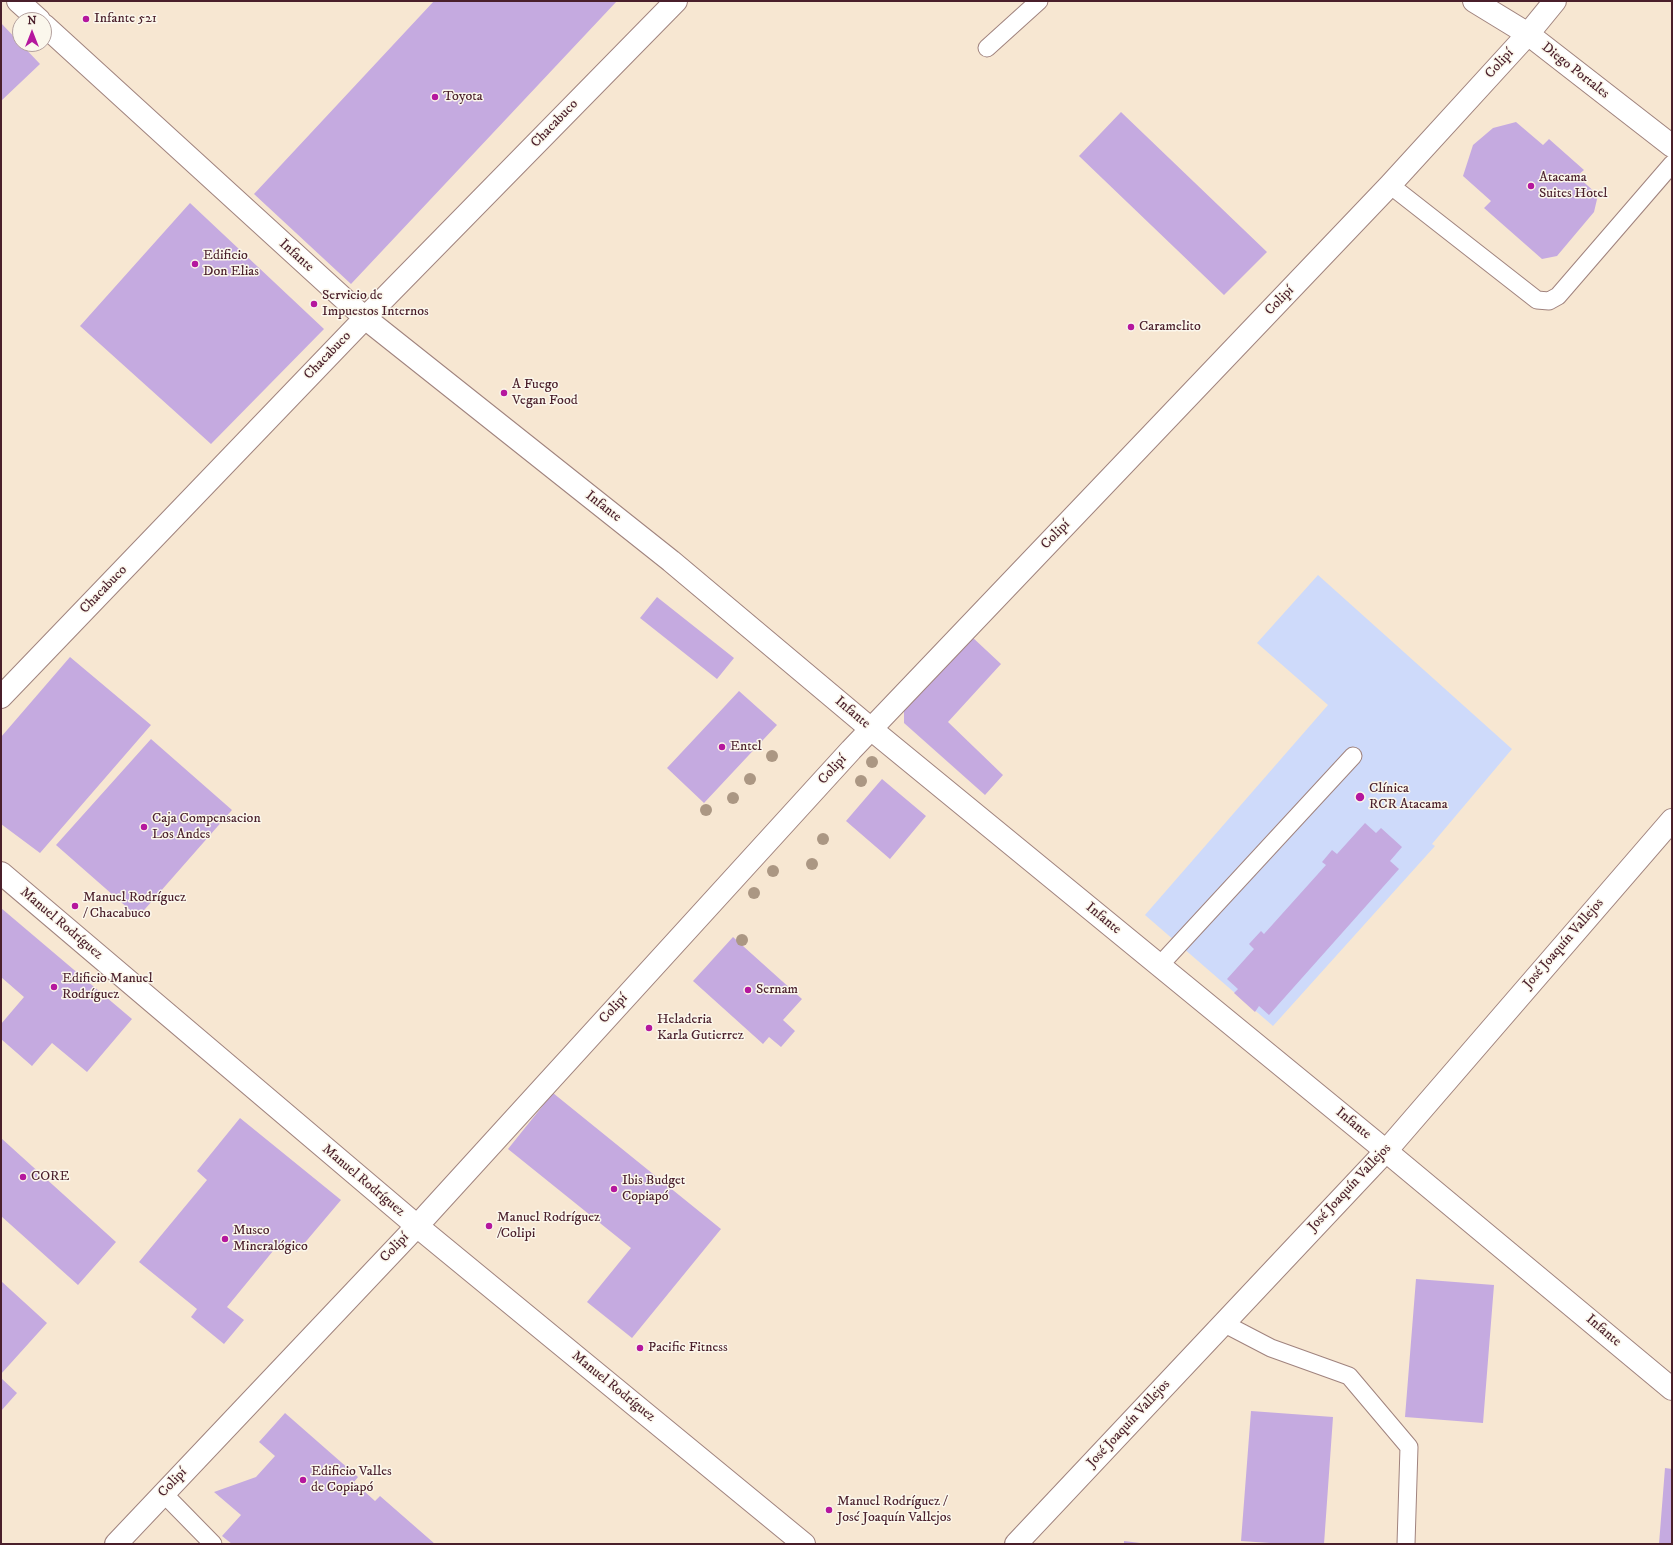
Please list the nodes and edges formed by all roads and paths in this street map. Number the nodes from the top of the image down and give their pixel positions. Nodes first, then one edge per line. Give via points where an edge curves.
1 (18, 1) edge
2 (676, 1) edge
3 (1474, 1) edge
4 (1555, 1) edge
5 (1028, 4) edge
6 (30, 12) edge
7 (52, 32) edge
8 (1528, 34) junction
9 (987, 48) dead end
10 (1672, 146) edge
11 (1672, 164) edge
12 (1390, 185) junction
13 (365, 318) junction
14 (1, 698) edge
15 (871, 729) junction
16 (1353, 756) dead end
17 (1672, 820) edge
18 (1, 873) edge
19 (1159, 966) junction
20 (1386, 1151) junction
21 (417, 1226) junction
22 (1223, 1323) junction
23 (1672, 1389) edge
24 (163, 1493) junction
25 (116, 1544) edge
26 (214, 1544) edge
27 (804, 1544) edge
28 (1016, 1544) edge
29 (1406, 1544) edge

1 - 6 street
2 - 13 street, Chacabuco
3 - 8 street, Diego Portales
4 - 8 street, Colipí
5 - 9 lane
7 - 13 street, Infante
8 - 10 street, Diego Portales
8 - 12 street, Colipí
11 - 12 lane via 1558,296 1549,301 1537,300
12 - 15 street, Colipí
13 - 14 street, Chacabuco
13 - 15 street, Infante via 670,561
15 - 19 street, Infante
15 - 21 street, Colipí
16 - 19 lane
17 - 20 street, José Joaquín Vallejos
18 - 21 street, Manuel Rodríguez
19 - 20 street, Infante
20 - 22 street, José Joaquín Vallejos
20 - 23 street, Infante
21 - 24 street, Colipí
21 - 27 street, Manuel Rodríguez
22 - 28 street, José Joaquín Vallejos
22 - 29 lane via 1271,1348 1350,1376 1409,1447
24 - 25 street, Colipí
24 - 26 lane

